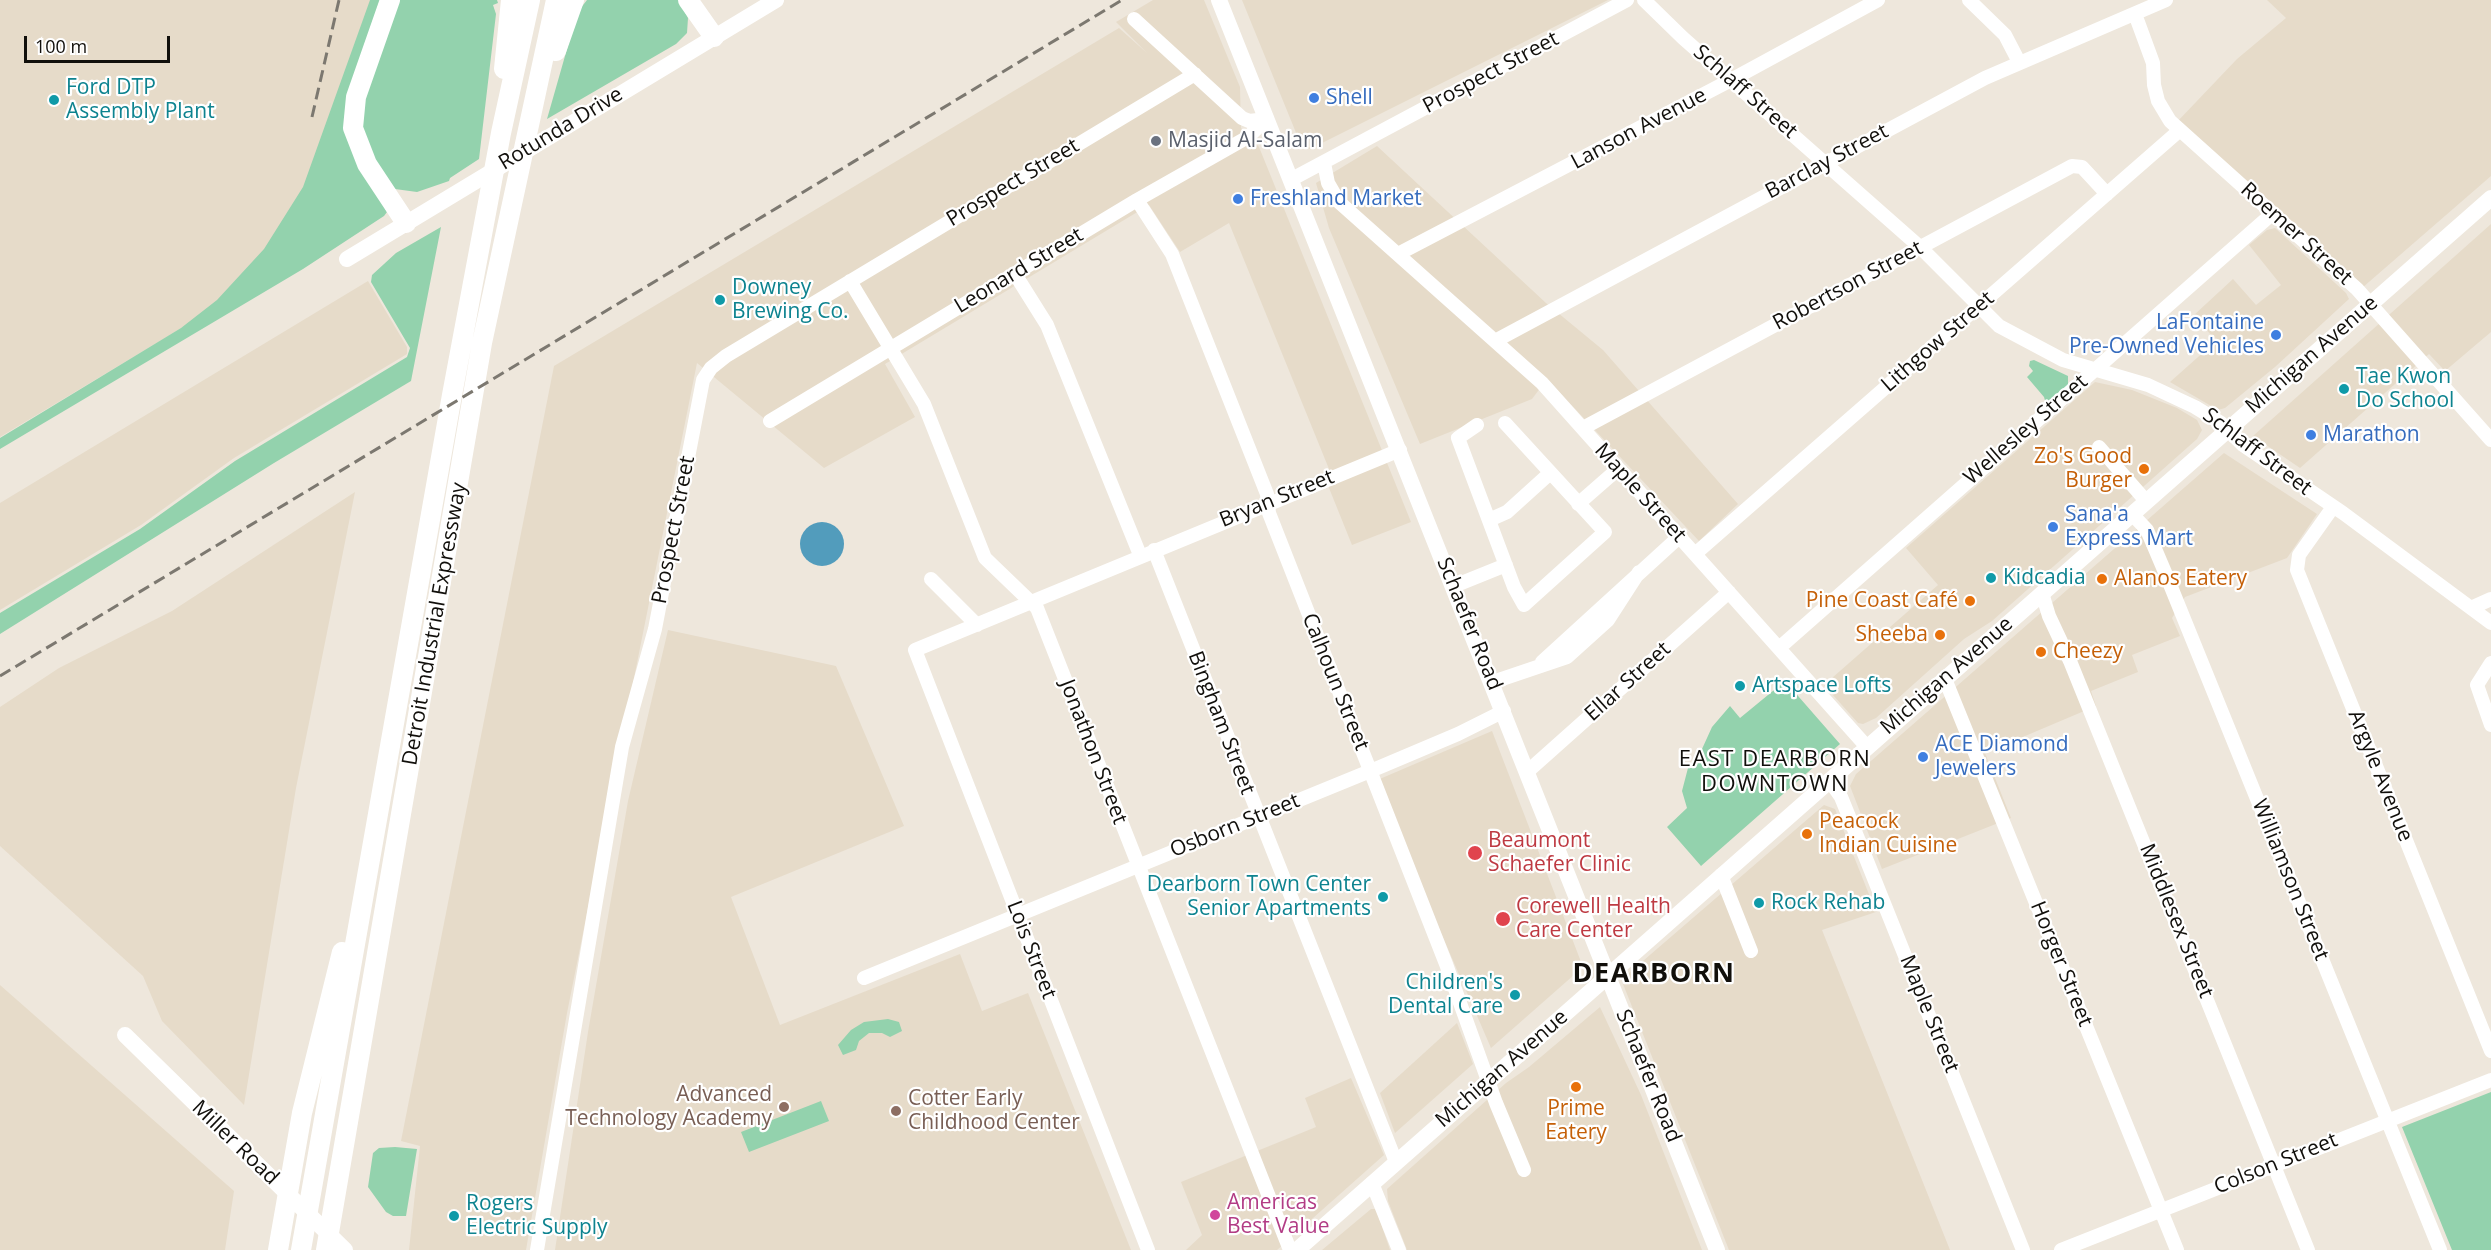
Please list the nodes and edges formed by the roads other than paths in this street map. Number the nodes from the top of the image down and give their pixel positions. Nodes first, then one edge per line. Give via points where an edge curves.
1 (390, 0) edge
2 (511, 0) edge
3 (530, 0) edge
4 (556, 0) edge
5 (574, 0) edge
6 (688, 0) edge
7 (776, 0) edge
8 (1218, 0) edge
9 (1627, 0) edge
10 (1644, 0) edge
11 (1878, 0) edge
12 (1969, 0) edge
13 (2166, 0) edge
14 (2134, 14) junction
15 (1134, 19) dead end
16 (714, 37) junction
17 (2019, 62) junction
18 (1195, 74) junction
19 (1731, 80) junction
20 (538, 92) junction
21 (1267, 119) junction
22 (2180, 130) junction
23 (501, 133) junction
24 (1324, 163) junction
25 (1826, 163) junction
26 (1292, 179) junction
27 (2107, 194) junction
28 (2491, 198) edge
29 (1137, 200) junction
30 (2273, 213) junction
31 (406, 223) junction
32 (1921, 248) junction
33 (1398, 254) junction
34 (347, 259) dead end
35 (1015, 274) junction
36 (850, 281) junction
37 (2370, 305) junction
38 (1978, 308) junction
39 (1496, 341) junction
40 (891, 348) junction
41 (2096, 369) junction
42 (770, 421) dead end
43 (1505, 423) dead end
44 (1477, 425) dead end
45 (1582, 428) junction
46 (2228, 429) junction
47 (2491, 440) edge
48 (2099, 447) dead end
49 (1400, 450) junction
50 (1618, 469) junction
51 (1549, 474) junction
52 (2146, 501) junction
53 (1268, 503) junction
54 (1578, 504) junction
55 (2333, 507) junction
56 (2132, 514) junction
57 (1489, 520) junction
58 (1679, 537) junction
59 (1154, 550) junction
60 (1695, 554) junction
61 (1140, 555) junction
62 (1506, 565) junction
63 (931, 579) dead end
64 (1454, 586) junction
65 (1729, 592) junction
66 (2042, 593) junction
67 (2491, 599) edge
68 (1033, 602) junction
69 (2471, 608) junction
70 (2491, 623) edge
71 (977, 625) junction
72 (1779, 648) junction
73 (2491, 663) edge
74 (1945, 679) junction
75 (1493, 682) junction
76 (1504, 711) junction
77 (2491, 725) edge
78 (1867, 747) junction
79 (1371, 771) junction
80 (1527, 772) junction
81 (1829, 780) junction
82 (1258, 817) junction
83 (369, 864) junction
84 (1138, 866) junction
85 (1721, 875) junction
86 (1017, 916) junction
87 (1751, 951) dead end
88 (1607, 975) junction
89 (864, 978) dead end
90 (125, 1035) dead end
91 (2491, 1052) edge
92 (1488, 1080) junction
93 (2491, 1080) edge
94 (2388, 1120) junction
95 (1396, 1162) junction
96 (2276, 1165) junction
97 (1524, 1170) dead end
98 (1372, 1183) junction
99 (2161, 1210) junction
100 (278, 1250) edge
101 (301, 1250) edge
102 (326, 1250) edge
103 (345, 1250) edge
104 (537, 1250) edge
105 (1148, 1250) edge
106 (1290, 1250) edge
107 (1296, 1250) edge
108 (1399, 1250) edge
109 (1717, 1250) edge
110 (2024, 1250) edge
111 (2061, 1250) edge
112 (2177, 1250) edge
113 (2308, 1250) edge
114 (2440, 1250) edge

1 - 31 highway via 356,97 353,128 367,164
2 - 23 highway
3 - 23 highway, Detroit Industrial Expressway
4 - 20 highway, Detroit Industrial Expressway
5 - 20 highway
6 - 16 highway
7 - 16 main road, Rotunda Drive
8 - 21 main road, Schaefer Road
9 - 24 street, Prospect Street
10 - 19 street, Schlaff Street
11 - 19 street, Lanson Avenue
12 - 17 street via 2005,35
13 - 14 street, Barclay Street
14 - 17 street, Barclay Street
14 - 22 street, Roemer Street via 2153,63 2158,102
15 - 18 street
16 - 31 main road, Rotunda Drive
17 - 25 street, Barclay Street
18 - 21 street via 1242,118
18 - 36 street, Prospect Street
19 - 25 street, Schlaff Street
19 - 33 street, Lanson Avenue
20 - 102 highway, Detroit Industrial Expressway via 482,343
21 - 26 main road, Schaefer Road
21 - 29 street, Leonard Street via 1248,137
22 - 27 street, Lithgow Street
22 - 30 street, Roemer Street
23 - 83 highway, Detroit Industrial Expressway
24 - 26 street, Prospect Street
24 - 33 street, Maple Street via 1328,183 1339,202
25 - 32 street, Schlaff Street
25 - 39 street, Barclay Street
26 - 49 main road, Schaefer Road
27 - 32 street, Robertson Street via 2085,169 2076,165
27 - 38 street, Lithgow Street
28 - 37 main road, Michigan Avenue
29 - 35 street, Leonard Street
29 - 53 street, Calhoun Street via 1172,254
30 - 37 street, Roemer Street
30 - 41 street, Wellesley Street
31 - 34 main road, Rotunda Drive
32 - 38 street, Schlaff Street
32 - 45 street, Robertson Street
33 - 39 street, Maple Street
35 - 40 street, Leonard Street
35 - 61 street via 1047,325
36 - 40 street, Jonathon Street
36 - 104 street, Prospect Street via 726,356 703,380 655,629 622,747
37 - 46 main road, Michigan Avenue
37 - 47 street, Roemer Street
38 - 41 street, Schlaff Street via 1999,326 2046,353
38 - 60 street, Lithgow Street
39 - 45 street, Maple Street via 1542,383
40 - 42 street, Leonard Street
40 - 68 street, Jonathon Street via 924,404 985,558
41 - 46 street, Schlaff Street via 2164,391
41 - 72 street, Wellesley Street
43 - 51 street
44 - 57 street via 1458,438
45 - 50 street, Maple Street
46 - 52 main road, Michigan Avenue
46 - 55 street, Schlaff Street via 2243,445
48 - 52 street
49 - 53 street, Bryan Street
49 - 64 main road, Schaefer Road
50 - 54 street
50 - 58 street, Maple Street
51 - 54 street
51 - 57 street via 1507,512
52 - 56 main road, Michigan Avenue
53 - 59 street, Bryan Street
53 - 79 street, Calhoun Street
54 - 62 street via 1605,532 1524,605
55 - 69 street, Schlaff Street
55 - 91 street, Argyle Avenue via 2299,555 2297,570
56 - 66 main road, Michigan Avenue
56 - 94 street, Williamson Street via 2146,530 2168,577
57 - 62 street
58 - 60 street, Maple Street
58 - 75 street via 1538,665
59 - 61 street, Bryan Street
59 - 82 street, Bingham Street
60 - 65 street, Maple Street
61 - 68 street
62 - 64 street
63 - 71 street
64 - 75 main road, Schaefer Road
65 - 72 street, Maple Street
65 - 80 street, Ellar Street
66 - 74 main road, Michigan Avenue
66 - 96 street, Middlesex Street
67 - 69 street
68 - 71 street
68 - 84 street, Jonathon Street
69 - 70 street, Schlaff Street
71 - 86 street, Lois Street via 915,650
72 - 78 street, Maple Street
73 - 77 street via 2476,686
74 - 78 main road, Michigan Avenue
74 - 99 street, Horger Street
75 - 76 main road, Schaefer Road
76 - 79 street, Osborn Street
76 - 80 main road, Schaefer Road
78 - 81 main road, Michigan Avenue
79 - 82 street, Osborn Street
79 - 92 street, Calhoun Street
80 - 88 main road, Schaefer Road
81 - 85 main road, Michigan Avenue
81 - 110 street, Maple Street via 1841,797 1859,840
82 - 84 street, Osborn Street
82 - 95 street, Bingham Street
83 - 100 highway via 352,911 302,1113
83 - 101 highway, Detroit Industrial Expressway
84 - 86 street, Osborn Street
84 - 106 street, Jonathon Street
85 - 87 street
85 - 88 main road, Michigan Avenue
86 - 89 street, Osborn Street
86 - 105 street, Lois Street
88 - 92 main road, Michigan Avenue
88 - 109 main road, Schaefer Road
90 - 103 main road, Miller Road
92 - 95 main road, Michigan Avenue
92 - 97 street, Calhoun Street
93 - 94 street, Colson Street
94 - 96 street, Colson Street
94 - 114 street, Williamson Street
95 - 98 main road, Michigan Avenue
96 - 99 street, Colson Street
96 - 113 street, Middlesex Street
98 - 107 main road, Michigan Avenue
98 - 108 street
99 - 111 street, Colson Street
99 - 112 street, Horger Street

